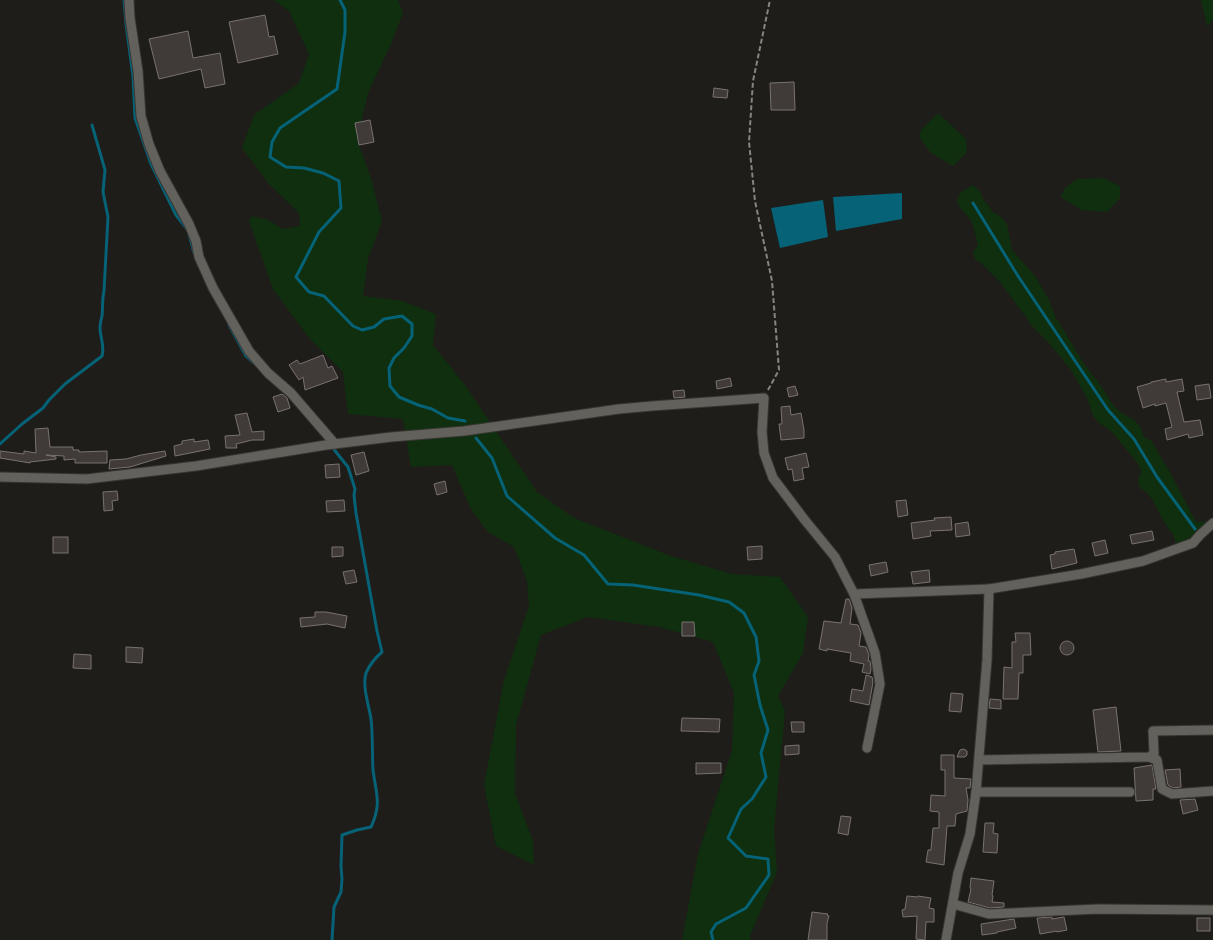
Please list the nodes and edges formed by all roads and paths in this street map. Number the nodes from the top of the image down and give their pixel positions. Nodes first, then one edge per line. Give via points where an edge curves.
1 (129, 0) edge
2 (770, 0) edge
3 (764, 398) junction
4 (335, 444) junction
5 (0, 477) edge
6 (1213, 523) edge
7 (989, 589) junction
8 (854, 594) junction
9 (1213, 730) edge
10 (867, 748) dead end
11 (1149, 757) junction
12 (979, 760) junction
13 (976, 792) junction
14 (1130, 792) dead end
15 (1213, 792) edge
16 (952, 904) junction
17 (1213, 910) edge
18 (946, 940) edge

1 - 4 street via 141,116 160,171 189,224 199,257 249,351
2 - 3 path via 754,81 749,142 755,201 772,281 779,370
3 - 4 street via 644,407
3 - 8 street via 764,453 773,478 835,556
4 - 5 street via 196,466 87,478
6 - 7 street via 1193,544 1142,561
7 - 8 street
7 - 12 street
8 - 10 street via 875,653 880,684
9 - 11 street via 1153,731 1154,754
11 - 12 street
11 - 15 street via 1157,760 1162,789 1172,794
12 - 13 street
13 - 14 street
13 - 16 street via 970,834
16 - 17 street via 989,914 1098,909
16 - 18 street

